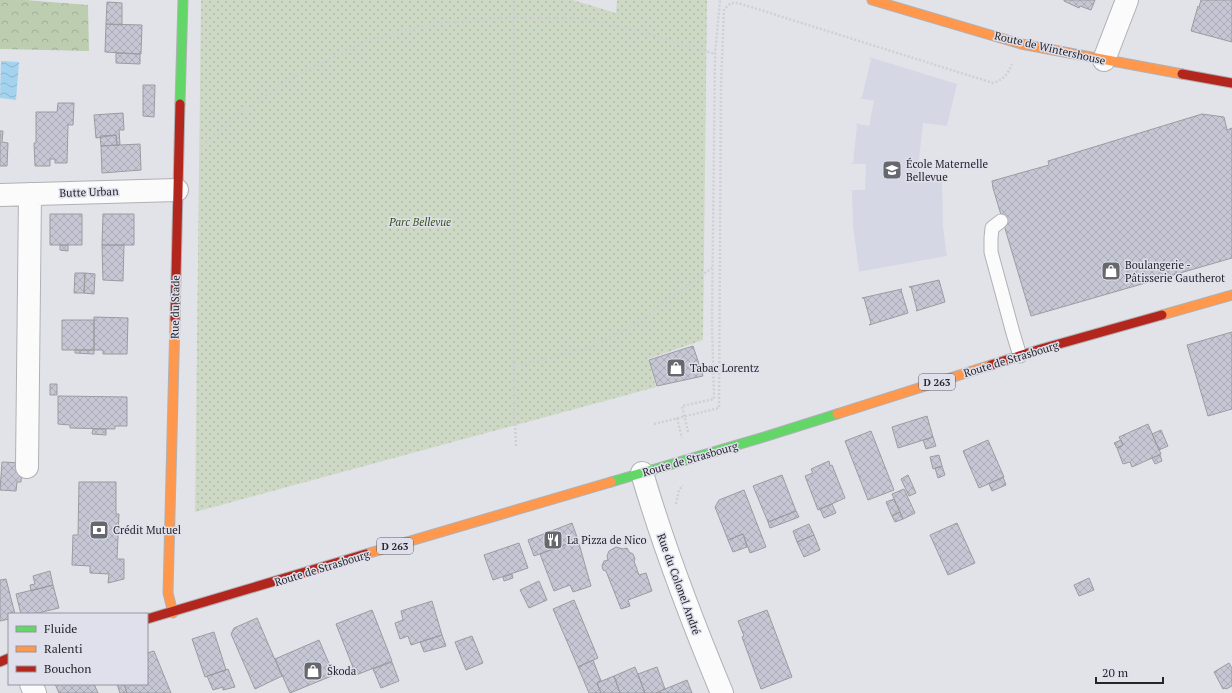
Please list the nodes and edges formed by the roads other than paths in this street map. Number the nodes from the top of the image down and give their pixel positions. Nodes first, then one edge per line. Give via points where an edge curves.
1 (183, 0) edge
2 (872, 0) edge
3 (1126, 0) edge
4 (1104, 60) junction
5 (1232, 83) edge
6 (177, 190) junction
7 (30, 194) junction
8 (0, 195) edge
9 (1001, 221) dead end
10 (1232, 296) edge
11 (1020, 356) junction
12 (27, 467) dead end
13 (642, 473) junction
14 (173, 613) junction
15 (148, 619) edge
16 (722, 693) edge

1 - 6 main road, Rue du Stade
2 - 4 main road, Route de Wintershouse via 1021,44
3 - 4 street
4 - 5 main road, Route de Wintershouse
6 - 7 street, Butte Urban
6 - 14 main road, Rue du Stade via 168,593
7 - 8 street, Butte Urban
7 - 12 street
9 - 11 lane via 992,228 991,252
10 - 11 main road, Route de Strasbourg / D 263
11 - 13 main road, Route de Strasbourg / D 263
13 - 14 main road, Route de Strasbourg / D 263
13 - 16 street, Rue du Colonel André via 654,516
14 - 15 main road, Route de Strasbourg / D 263

